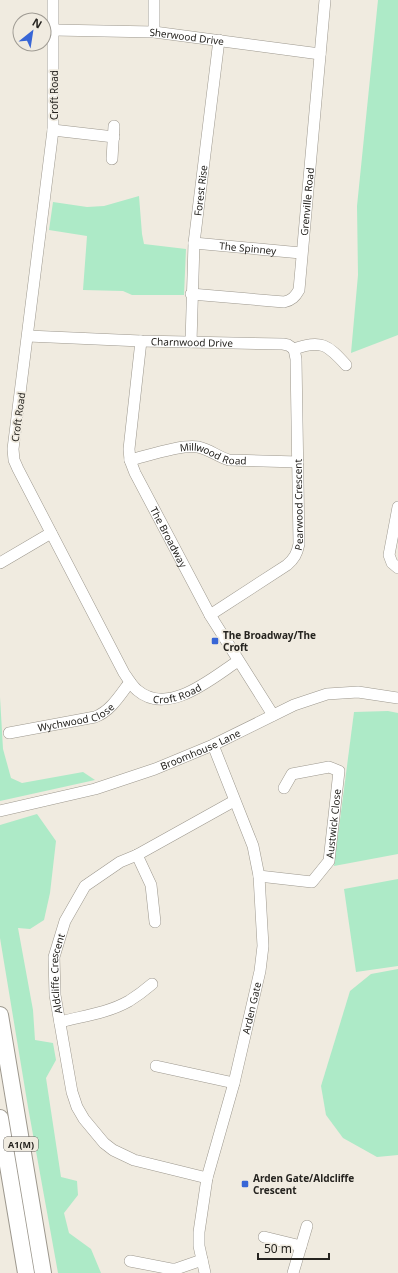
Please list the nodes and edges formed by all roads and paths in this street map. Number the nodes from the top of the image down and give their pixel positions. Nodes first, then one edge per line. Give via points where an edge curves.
1 (53, 0) edge
2 (154, 0) edge
3 (325, 0) edge
4 (54, 30) junction
5 (154, 32) junction
6 (219, 40) junction
7 (320, 54) junction
8 (53, 130) junction
9 (112, 159) dead end
10 (194, 243) junction
11 (302, 253) junction
12 (191, 294) junction
13 (28, 336) junction
14 (141, 340) junction
15 (191, 342) junction
16 (294, 349) junction
17 (346, 365) dead end
18 (130, 460) junction
19 (298, 462) junction
20 (398, 507) edge
21 (51, 533) junction
22 (0, 563) edge
23 (398, 568) edge
24 (210, 615) junction
25 (238, 661) junction
26 (130, 682) junction
27 (398, 698) edge
28 (273, 715) junction
29 (8, 733) dead end
30 (212, 745) junction
31 (284, 788) dead end
32 (234, 801) junction
33 (0, 812) edge
34 (137, 854) junction
35 (259, 876) junction
36 (155, 922) dead end
37 (152, 984) dead end
38 (0, 1015) edge
39 (60, 1022) junction
40 (156, 1066) dead end
41 (234, 1083) junction
42 (0, 1118) edge
43 (207, 1178) junction
44 (307, 1226) dead end
45 (264, 1237) dead end
46 (301, 1246) junction
47 (202, 1260) junction
48 (130, 1261) dead end
49 (26, 1273) edge
50 (43, 1273) edge
51 (205, 1273) edge
52 (293, 1273) edge

1 - 4 street, Croft Road
2 - 5 street
3 - 7 street, Grenville Road
4 - 5 street, Sherwood Drive
4 - 8 street, Croft Road
5 - 6 street, Sherwood Drive
6 - 7 street, Sherwood Drive
6 - 10 street, Forest Rise
7 - 11 street, Grenville Road
8 - 9 street via 114,131
8 - 13 street, Croft Road
10 - 11 street, The Spinney
10 - 12 street, Forest Rise
11 - 12 street, Grenville Road via 299,290 291,300 284,302
12 - 15 street, Forest Rise
13 - 14 street, Charnwood Drive
13 - 21 street, Croft Road via 13,449 14,460
14 - 15 street, Charnwood Drive
14 - 18 street, The Broadway
15 - 16 street, Charnwood Drive via 282,344
16 - 17 street, Charnwood Drive via 312,345 324,346 331,349
16 - 19 street, Pearwood Crescent
18 - 19 street, Millwood Road via 192,446 206,449 229,460
18 - 24 street, The Broadway
19 - 24 street, Pearwood Crescent via 299,544 293,560
20 - 23 street via 388,555 392,564
21 - 22 street
21 - 26 street, Croft Road
24 - 25 street, The Broadway
25 - 26 street, Croft Road via 189,693 176,698 146,696
25 - 28 street, The Broadway
26 - 29 street, Wychwood Close via 102,715
27 - 28 street, Broomhouse Lane via 358,692 327,694
28 - 30 street, Broomhouse Lane
30 - 32 street, Arden Gate
30 - 33 street, Broomhouse Lane via 155,769 95,789
31 - 35 street, Austwick Close via 292,774 329,768 339,771 329,861 312,882
32 - 34 street, Aldcliffe Crescent
32 - 35 street, Arden Gate via 253,846
34 - 36 street via 151,884
34 - 39 street, Aldcliffe Crescent via 120,862 85,886 65,921 54,957 55,995
35 - 41 street, Arden Gate via 262,958
37 - 39 street via 118,1006
38 - 50 highway, A1(M)
39 - 43 street, Aldcliffe Crescent via 74,1100 84,1119 104,1143 134,1160
40 - 41 street
41 - 43 street, Arden Gate
42 - 49 highway, A1(M)
43 - 47 street, Arden Gate via 199,1232
44 - 46 street
45 - 46 street
46 - 52 street
47 - 48 street via 176,1269
47 - 51 street, Arden Gate

